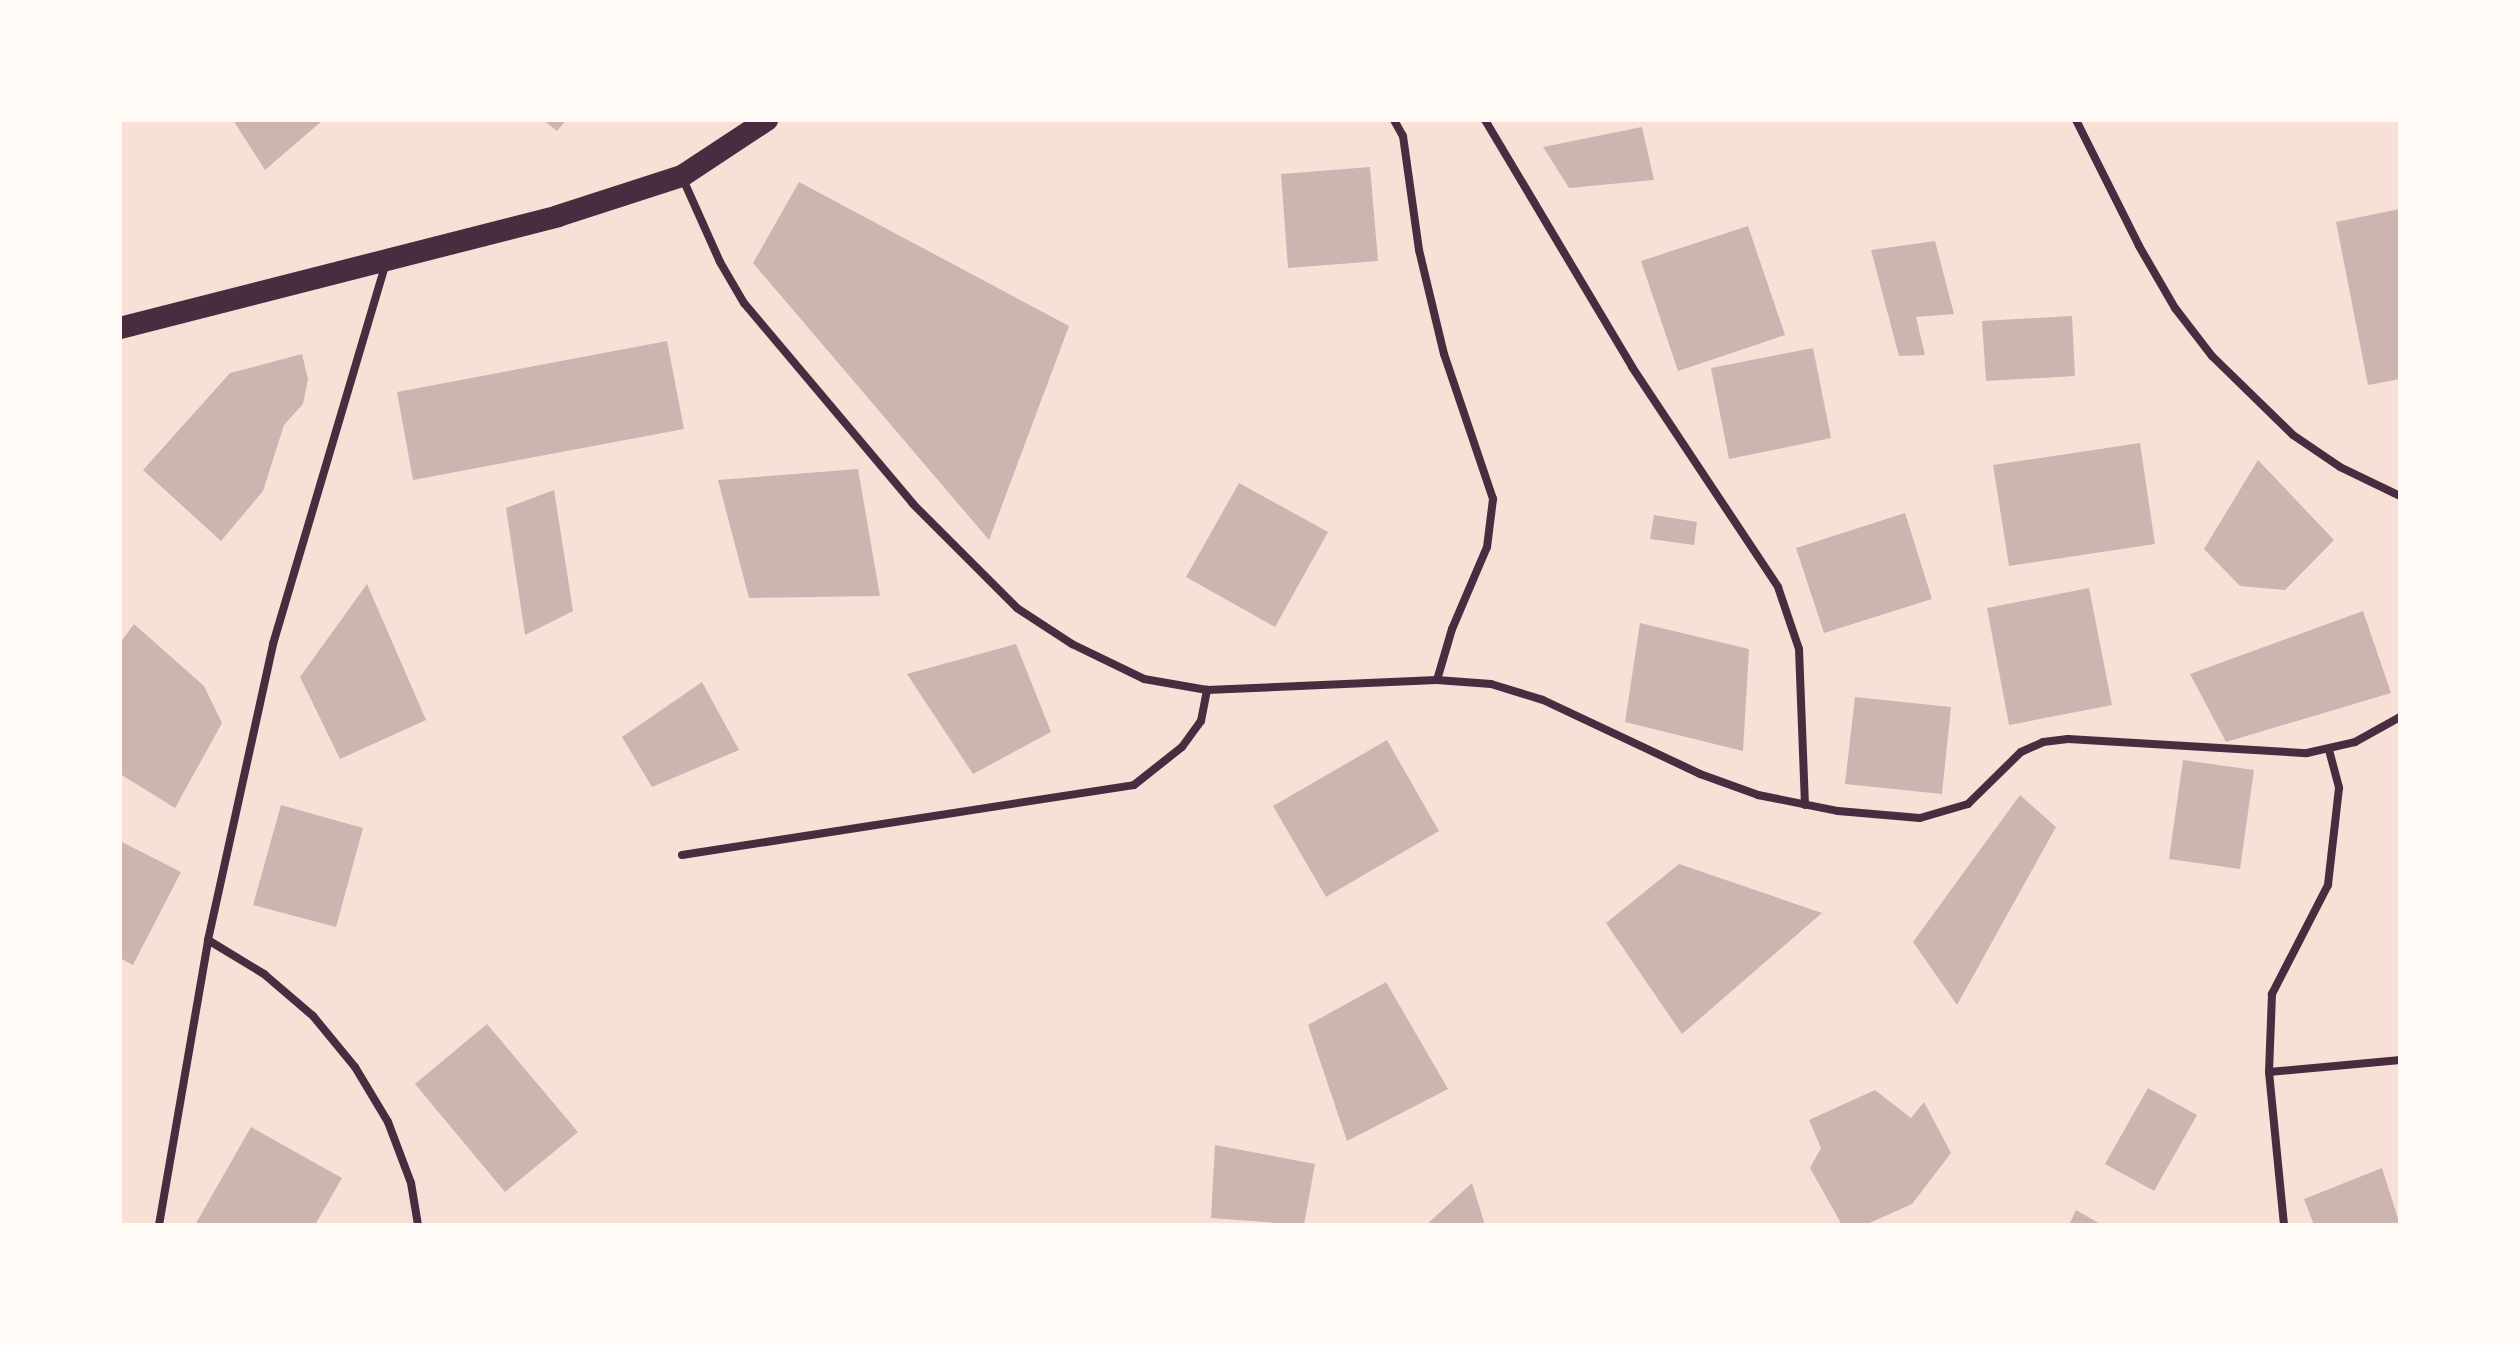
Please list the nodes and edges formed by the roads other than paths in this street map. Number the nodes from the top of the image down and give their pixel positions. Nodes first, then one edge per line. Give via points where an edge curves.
1 (767, 120) edge
2 (1394, 120) edge
3 (1485, 120) edge
4 (2076, 120) edge
5 (682, 176) junction
6 (388, 257) junction
7 (120, 328) edge
8 (2400, 496) edge
9 (1437, 680) junction
10 (1207, 690) junction
11 (2400, 717) edge
12 (2329, 750) junction
13 (1805, 805) junction
14 (682, 855) dead end
15 (208, 940) junction
16 (2400, 1060) edge
17 (2269, 1072) junction
18 (159, 1225) edge
19 (418, 1225) edge
20 (2284, 1225) edge

1 - 5 highway
2 - 9 street via 1403,136 1419,250 1444,354 1493,499 1487,547
3 - 13 street via 1632,367 1778,587 1799,649
4 - 8 street via 2139,246 2175,308 2212,356 2293,435 2340,467
5 - 6 highway via 558,216
5 - 10 street via 720,262 772,342 965,560 1017,608 1072,644 1144,679
6 - 7 highway
6 - 15 street via 273,644
9 - 10 street
9 - 13 street via 1518,690 1700,774
10 - 14 street via 1201,721 1182,747 1134,785
11 - 12 street
12 - 13 street via 2285,753 2068,739 2021,752 1987,788 1945,814 1920,818
12 - 17 street via 2339,788 2328,885 2272,994
15 - 18 street
15 - 19 street via 264,974 313,1016 355,1067 388,1122 411,1183
16 - 17 street
17 - 20 street

